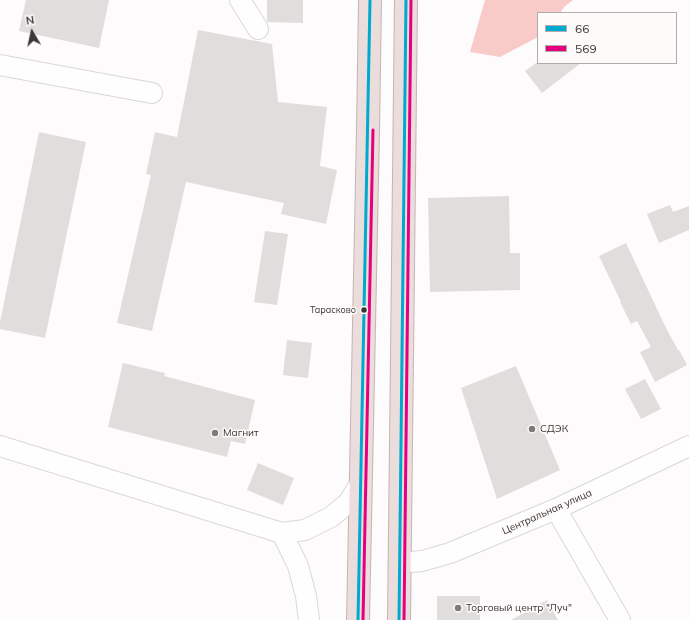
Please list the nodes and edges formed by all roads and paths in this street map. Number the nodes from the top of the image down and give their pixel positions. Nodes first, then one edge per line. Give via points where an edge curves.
1 (240, 0) edge
2 (370, 0) edge
3 (406, 0) edge
4 (258, 29) dead end
5 (0, 65) edge
6 (152, 93) dead end
7 (0, 446) edge
8 (689, 446) edge
9 (360, 484) junction
10 (556, 509) junction
11 (282, 533) junction
12 (400, 563) junction
13 (309, 620) edge
14 (358, 620) edge
15 (399, 620) edge
16 (620, 620) edge

1 - 4 street
2 - 9 highway
3 - 12 highway
5 - 6 street
7 - 11 street
8 - 10 street, Центральная улица
9 - 11 street via 348,503 331,517 305,530
9 - 14 highway
10 - 12 street, Центральная улица via 450,553 422,561
10 - 16 street
11 - 13 street via 298,566
12 - 15 highway

